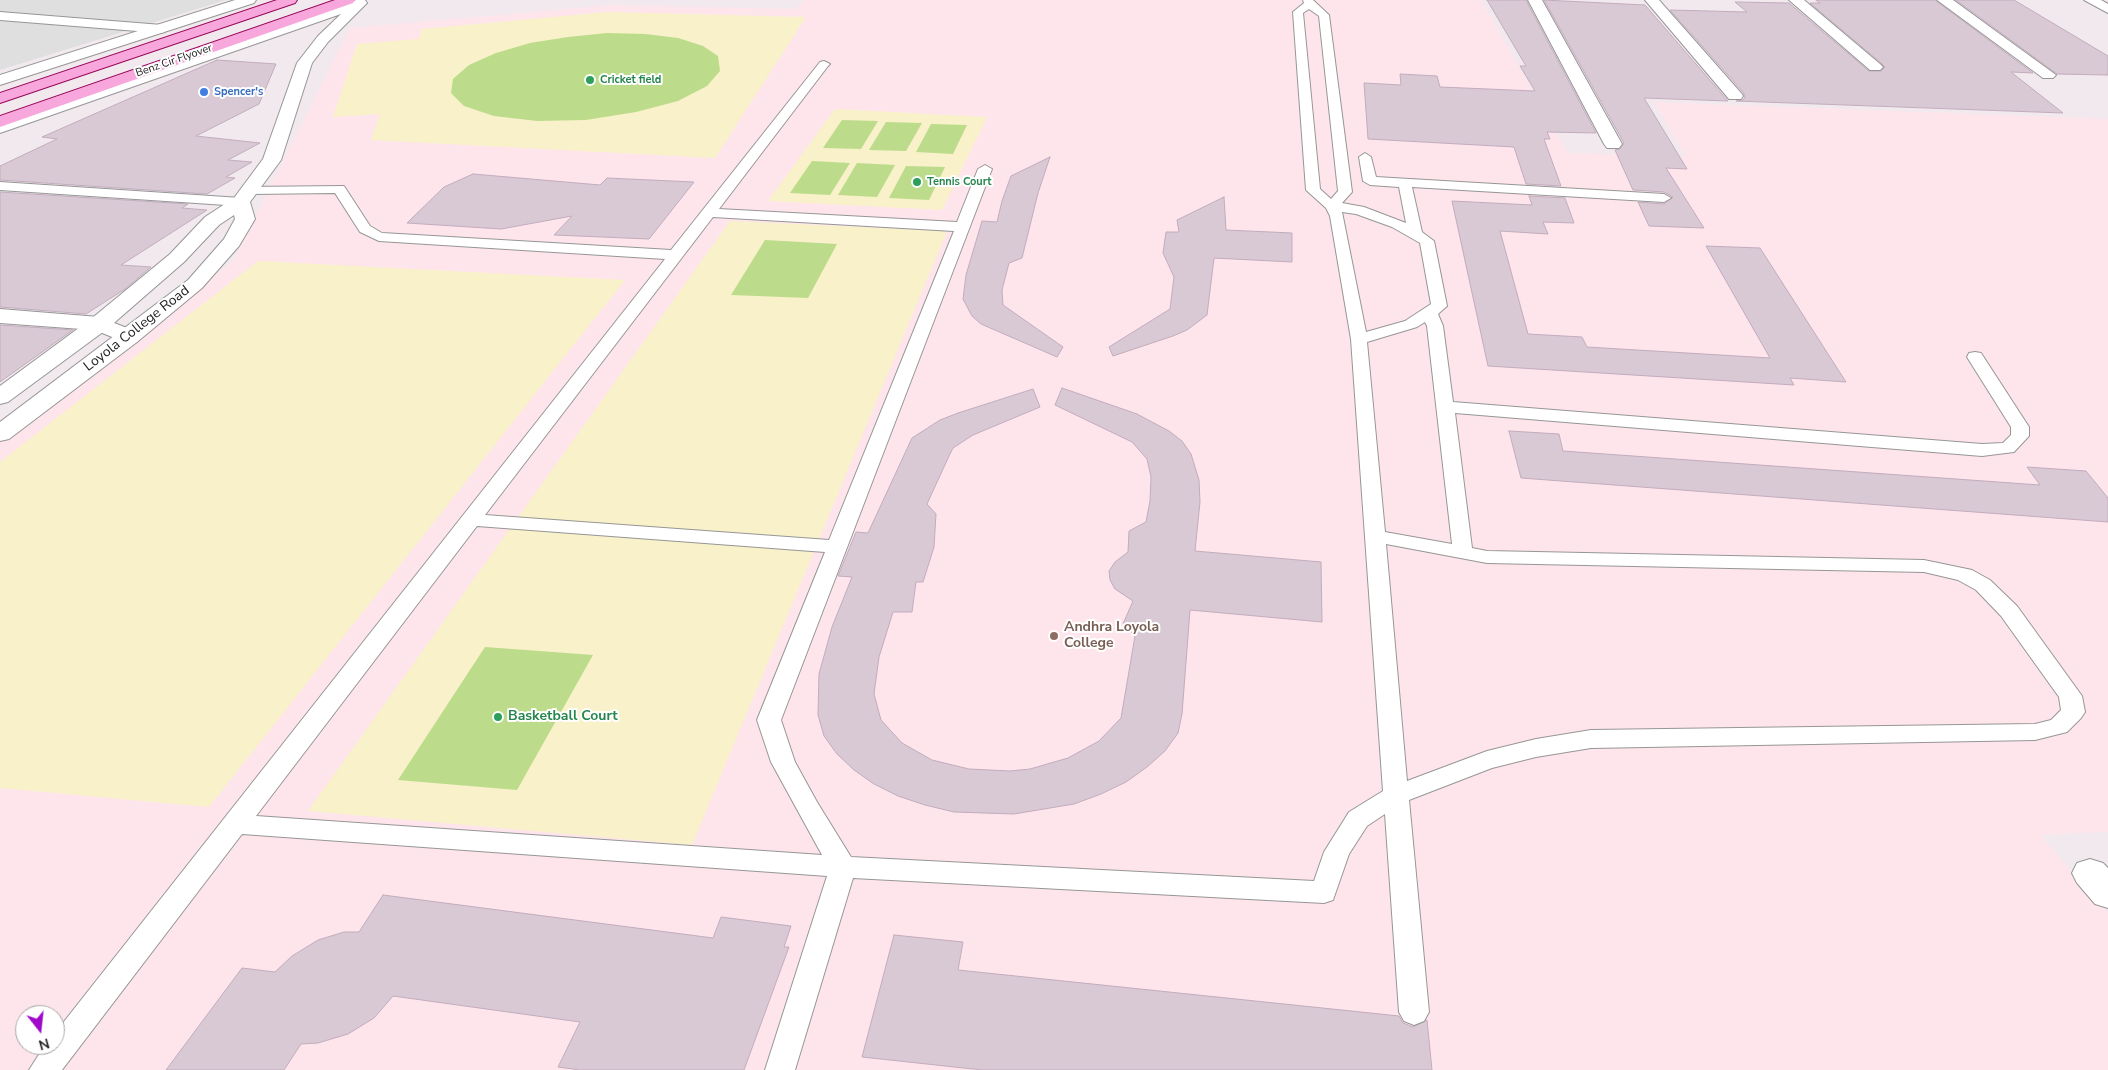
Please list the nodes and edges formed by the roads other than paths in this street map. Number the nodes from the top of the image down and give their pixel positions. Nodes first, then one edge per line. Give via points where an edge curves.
1 (249, 0) edge
2 (269, 0) edge
3 (290, 0) edge
4 (320, 0) edge
5 (1534, 0) edge
6 (1652, 0) edge
7 (1796, 0) edge
8 (1944, 0) edge
9 (2091, 0) edge
10 (359, 1) edge
11 (1309, 2) edge
12 (2108, 9) edge
13 (0, 16) edge
14 (162, 28) junction
15 (824, 64) dead end
16 (1875, 66) dead end
17 (2048, 75) dead end
18 (0, 80) edge
19 (0, 89) edge
20 (1735, 96) dead end
21 (0, 98) edge
22 (0, 112) edge
23 (0, 122) edge
24 (0, 128) edge
25 (1612, 144) dead end
26 (1309, 145) junction
27 (1340, 146) junction
28 (1365, 158) dead end
29 (986, 169) dead end
30 (1404, 184) junction
31 (0, 186) edge
32 (246, 196) junction
33 (1664, 198) dead end
34 (1332, 206) junction
35 (708, 213) junction
36 (963, 227) junction
37 (1415, 234) junction
38 (676, 255) junction
39 (1429, 312) junction
40 (0, 316) edge
41 (99, 324) junction
42 (129, 337) junction
43 (1358, 337) junction
44 (1975, 357) dead end
45 (0, 397) edge
46 (1445, 407) junction
47 (0, 434) edge
48 (470, 520) junction
49 (1375, 536) junction
50 (838, 547) junction
51 (1463, 554) junction
52 (1396, 795) junction
53 (234, 824) junction
54 (843, 867) junction
55 (1414, 1012) dead end
56 (44, 1070) edge
57 (780, 1070) edge

1 - 14 street
2 - 19 main road
3 - 21 main road
4 - 22 main road
5 - 25 street
6 - 20 street
7 - 16 street
8 - 17 street
9 - 12 street
10 - 23 main road, Benz Cir Flyover
10 - 24 street
10 - 32 street, Loyola College Road via 305,63 272,160
11 - 26 lane via 1298,12
11 - 27 lane via 1324,15
13 - 14 street
14 - 18 street
15 - 35 lane
26 - 27 lane
26 - 34 lane via 1312,190
27 - 34 lane via 1345,192
28 - 30 lane via 1370,181
29 - 36 lane
30 - 33 lane
30 - 37 lane
31 - 32 lane
32 - 38 lane via 339,189 365,229 379,237
32 - 41 street, Loyola College Road via 212,221 177,258
32 - 42 street, Loyola College Road via 245,219 221,257 195,284
34 - 37 lane via 1359,210
34 - 43 lane via 1337,216
35 - 36 lane
35 - 38 lane
36 - 50 lane
37 - 39 lane via 1427,241 1439,306
38 - 48 lane
39 - 43 lane via 1411,324 1370,337
39 - 46 lane via 1434,326
40 - 41 street
41 - 42 street
41 - 45 street, Loyola College Road
42 - 47 street, Loyola College Road
43 - 49 lane
44 - 46 lane via 2020,428 2020,436 2008,448 1982,450
46 - 51 lane
48 - 50 lane
48 - 53 lane
49 - 51 lane
49 - 52 lane
50 - 54 lane via 769,720 783,762
51 - 52 lane via 1924,566 1965,575 1982,584 2009,611 2070,696 2073,712 2059,726 2048,730 2010,734 1590,739 1487,760
52 - 54 lane via 1358,819 1337,852 1324,892
52 - 55 lane
53 - 54 lane
53 - 56 lane
54 - 57 lane

